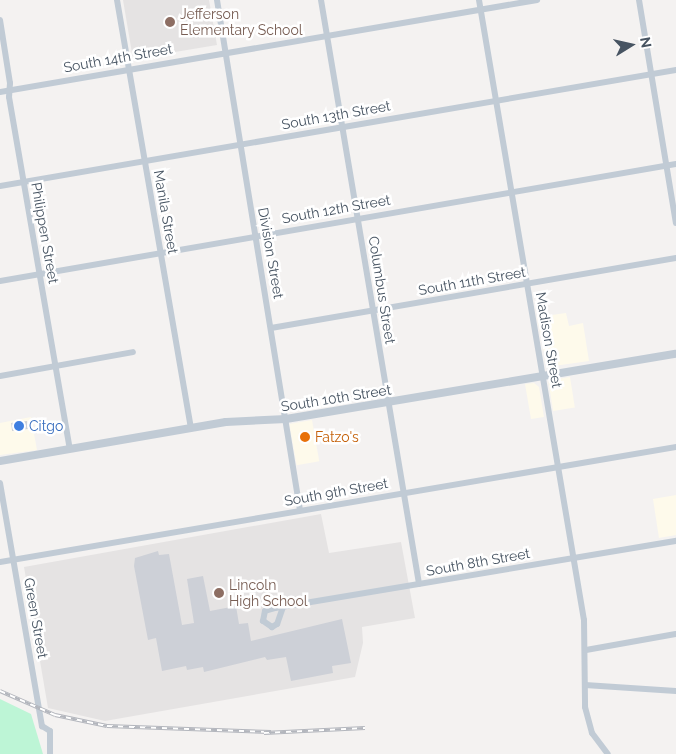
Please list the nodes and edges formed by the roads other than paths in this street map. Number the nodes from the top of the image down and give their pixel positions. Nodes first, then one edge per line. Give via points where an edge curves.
1 (117, 0) edge
2 (218, 0) edge
3 (321, 0) edge
4 (479, 0) edge
5 (537, 0) edge
6 (639, 0) edge
7 (481, 9) junction
8 (0, 20) edge
9 (327, 35) junction
10 (225, 52) junction
11 (129, 69) junction
12 (676, 70) edge
13 (652, 74) junction
14 (10, 90) junction
15 (0, 92) edge
16 (497, 101) junction
17 (342, 127) junction
18 (239, 144) junction
19 (145, 161) junction
20 (676, 164) edge
21 (667, 166) junction
22 (23, 182) junction
23 (0, 186) edge
24 (512, 192) junction
25 (358, 218) junction
26 (676, 223) edge
27 (255, 236) junction
28 (160, 252) junction
29 (676, 258) edge
30 (40, 274) junction
31 (0, 281) edge
32 (527, 284) junction
33 (373, 311) junction
34 (271, 328) junction
35 (133, 352) dead end
36 (676, 354) edge
37 (55, 365) junction
38 (0, 376) edge
39 (543, 376) junction
40 (388, 402) junction
41 (286, 419) junction
42 (191, 428) junction
43 (676, 447) edge
44 (70, 449) junction
45 (0, 461) edge
46 (558, 467) junction
47 (0, 483) edge
48 (404, 493) junction
49 (300, 510) junction
50 (676, 541) edge
51 (574, 558) junction
52 (14, 560) junction
53 (0, 562) edge
54 (419, 584) junction
55 (283, 607) dead end
56 (676, 634) edge
57 (586, 650) junction
58 (585, 686) junction
59 (676, 691) edge
60 (50, 754) edge
61 (608, 754) edge

1 - 11 street, Manila Street
2 - 10 street, Division Street
3 - 9 street, Columbus Street
4 - 7 street, Madison Street
5 - 7 street, South 14th Street
6 - 13 street
7 - 9 street, South 14th Street
7 - 16 street, Madison Street
8 - 14 street, Philippen Street
9 - 10 street, South 14th Street
9 - 17 street, Columbus Street
10 - 11 street, South 14th Street
10 - 18 street, Division Street
11 - 14 street, South 14th Street
11 - 19 street, Manila Street
12 - 13 street, South 13th Street
13 - 16 street, South 13th Street
13 - 21 street
14 - 15 street, South 14th Street
14 - 22 street, Philippen Street
16 - 17 street, South 13th Street
16 - 24 street, Madison Street
17 - 18 street, South 13th Street
17 - 25 street, Columbus Street
18 - 19 street, South 13th Street
18 - 27 street, Division Street
19 - 22 street, South 13th Street
19 - 28 street, Manila Street
20 - 21 street, South 12th Street
21 - 24 street, South 12th Street
21 - 26 street
22 - 23 street, South 13th Street
22 - 30 street, Philippen Street
24 - 25 street, South 12th Street
24 - 32 street, Madison Street
25 - 27 street, South 12th Street
25 - 33 street, Columbus Street
27 - 28 street, South 12th Street
27 - 34 street, Division Street
28 - 30 street, South 12th Street
28 - 42 street, Manila Street
29 - 32 street, South 11th Street
30 - 31 street, South 12th Street
30 - 37 street, Philippen Street
32 - 33 street, South 11th Street
32 - 39 street, Madison Street
33 - 34 street, South 11th Street
33 - 40 street, Columbus Street
34 - 41 street, Division Street
35 - 37 street
36 - 39 street, South 10th Street
37 - 38 street
37 - 44 street, Philippen Street
39 - 40 street, South 10th Street
39 - 46 street, Madison Street
40 - 41 street, South 10th Street
40 - 48 street, Columbus Street
41 - 42 street, South 10th Street
41 - 49 street, Division Street
42 - 44 street, South 10th Street
43 - 46 street, South 9th Street
44 - 45 street, South 10th Street
46 - 48 street, South 9th Street
46 - 51 street, Madison Street
47 - 52 street, Green Street
48 - 49 street, South 9th Street
48 - 54 street, Columbus Street
49 - 52 street, South 9th Street
50 - 51 street, South 8th Street
51 - 54 street, South 8th Street
51 - 57 street, Madison Street
52 - 53 street, South 9th Street
52 - 60 street, Green Street via 42,726 50,731
54 - 55 street, South 8th Street
56 - 57 street
57 - 58 street, Madison Street
58 - 59 street
58 - 61 street, Madison Street via 588,723

